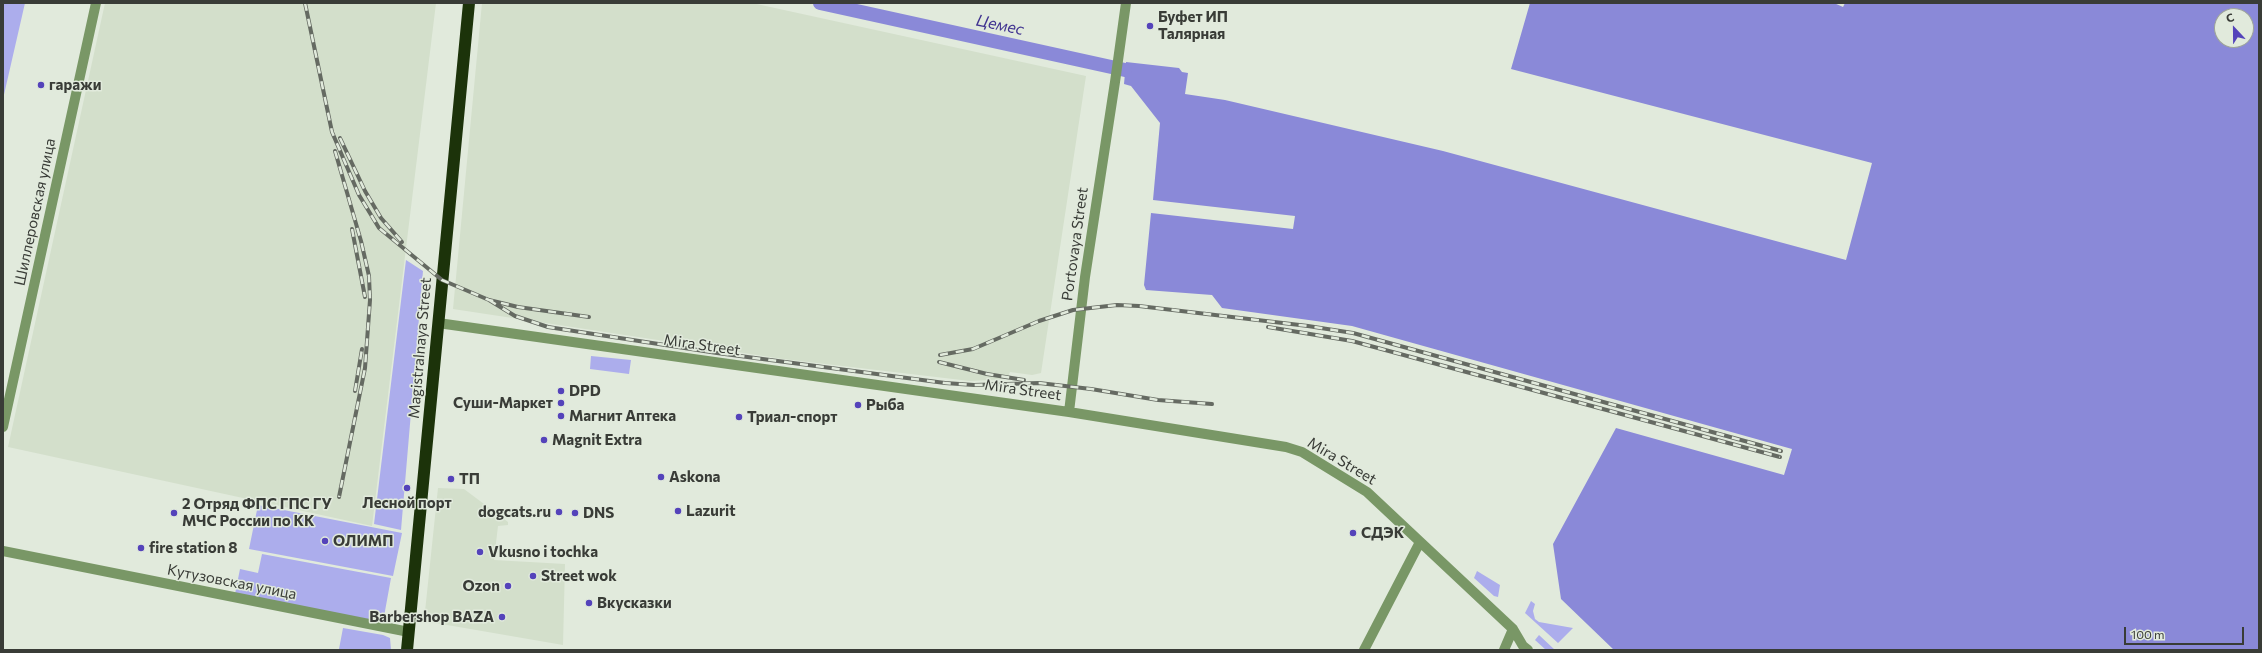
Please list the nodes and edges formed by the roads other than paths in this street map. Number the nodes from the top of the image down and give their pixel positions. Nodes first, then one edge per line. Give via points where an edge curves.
1 (96, 3) edge
2 (470, 3) edge
3 (1126, 3) edge
4 (438, 323) junction
5 (1069, 412) junction
6 (3, 427) edge
7 (1420, 542) junction
8 (3, 552) edge
9 (1513, 629) junction
10 (409, 632) junction
11 (408, 650) edge
12 (1364, 650) edge
13 (1504, 650) edge
14 (1528, 650) edge

1 - 6 street, Шиллеровская улица
2 - 4 highway, Magistralnaya Street
3 - 5 street, Portovaya Street via 1090,241
4 - 5 street, Mira Street
4 - 10 highway, Magistralnaya Street
5 - 7 street, Mira Street via 1286,447 1302,452 1367,492
7 - 9 street, Mira Street
7 - 12 street
8 - 10 street, Кутузовская улица
9 - 13 street
9 - 14 street, Mira Street
10 - 11 highway, Magistralnaya Street

